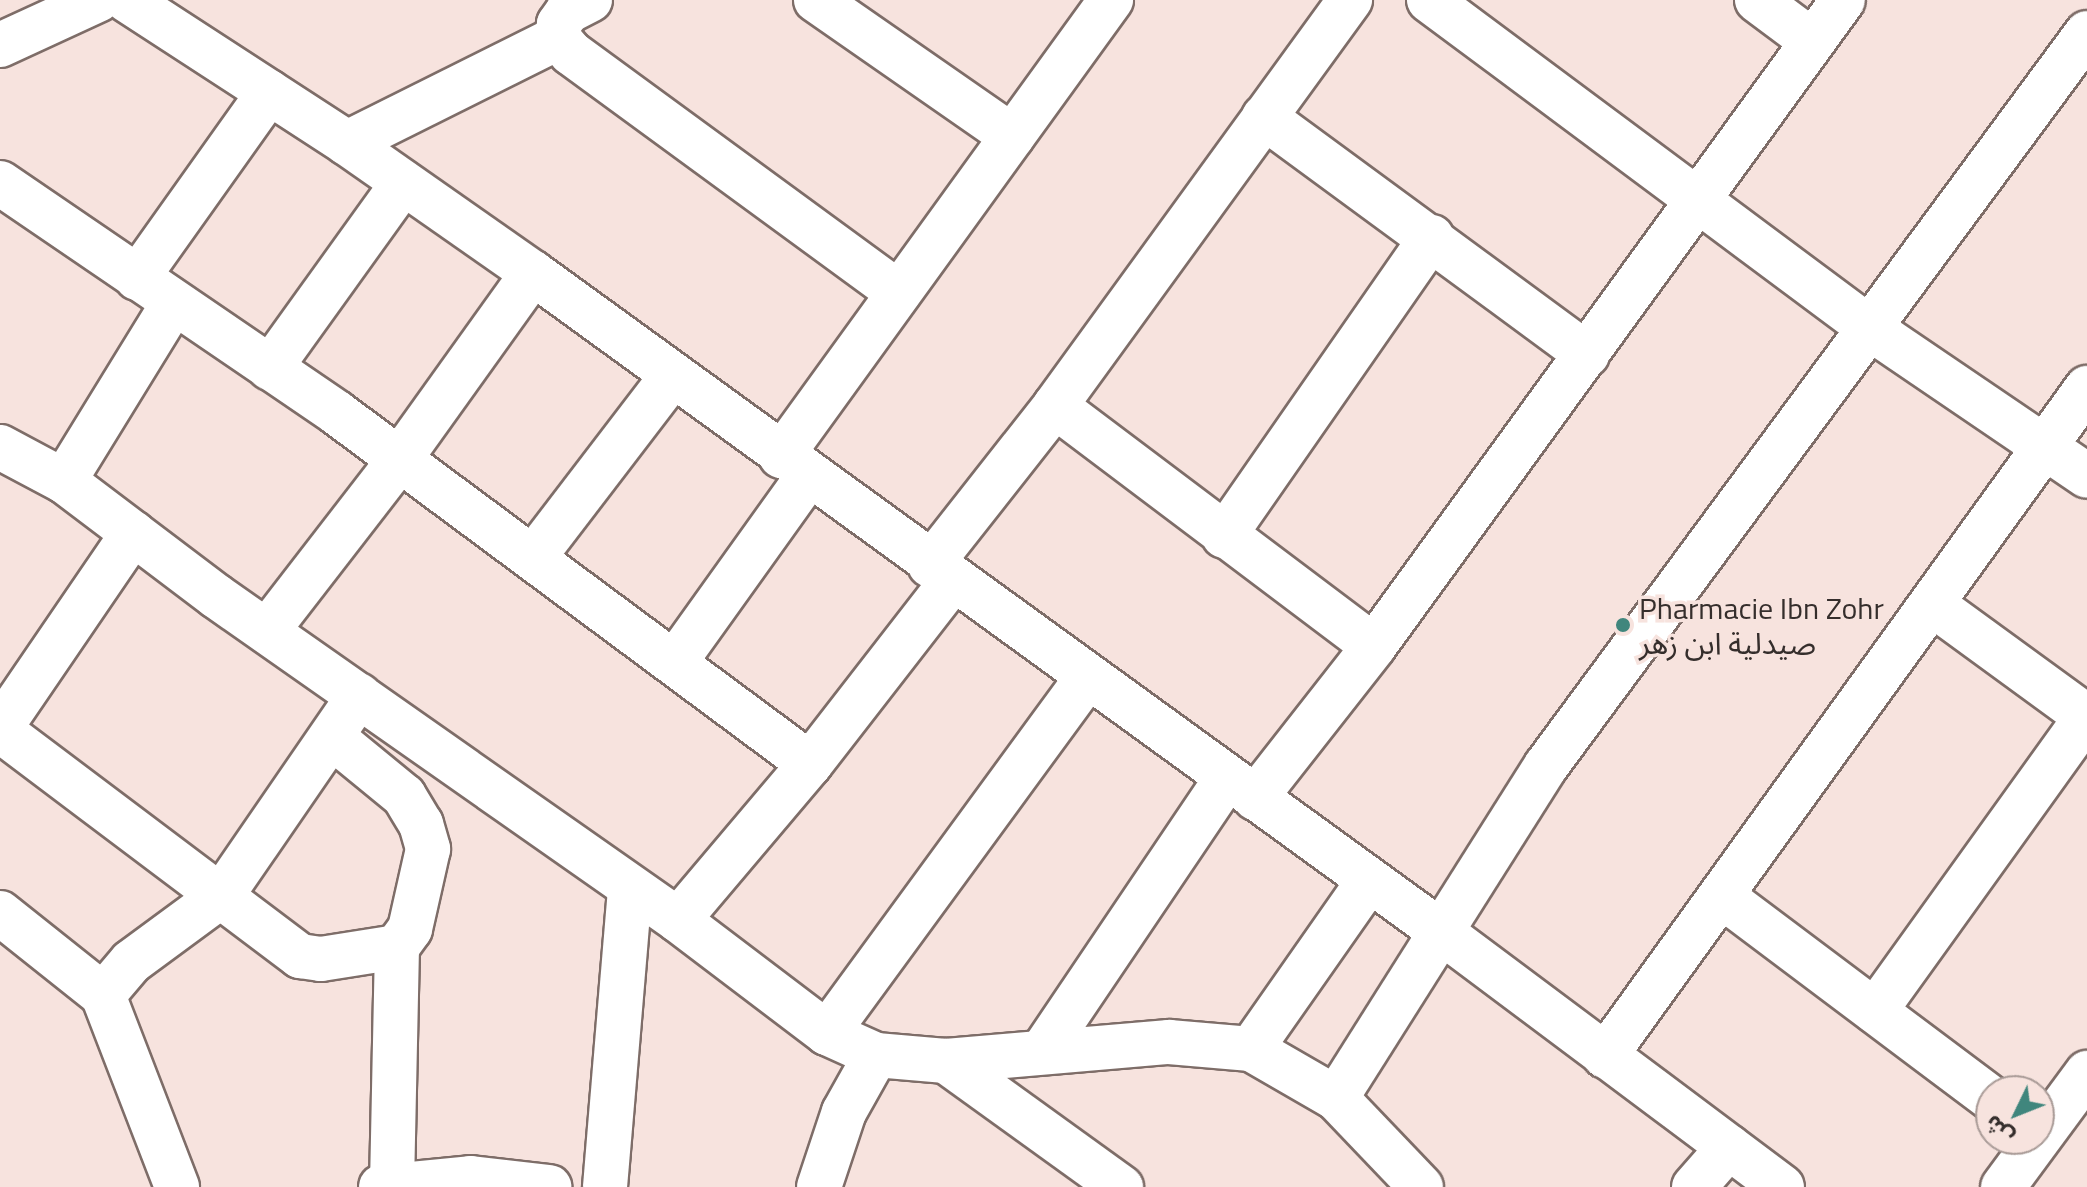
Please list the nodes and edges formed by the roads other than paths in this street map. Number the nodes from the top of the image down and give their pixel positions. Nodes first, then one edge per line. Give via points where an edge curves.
1 (98, 0) edge
2 (127, 0) edge
3 (590, 0) edge
4 (816, 0) edge
5 (1111, 0) edge
6 (1350, 0) edge
7 (1429, 0) edge
8 (1757, 0) edge
9 (1843, 0) edge
10 (40, 11) edge
11 (2087, 33) edge
12 (558, 38) junction
13 (1812, 41) junction
14 (0, 45) edge
15 (269, 92) junction
16 (1264, 117) junction
17 (1012, 136) junction
18 (347, 143) junction
19 (0, 183) edge
20 (403, 183) junction
21 (1698, 196) junction
22 (1432, 237) junction
23 (533, 273) junction
24 (137, 278) junction
25 (899, 293) junction
26 (173, 304) junction
27 (1871, 329) junction
28 (1587, 354) junction
29 (270, 368) junction
30 (672, 376) junction
31 (2087, 388) edge
32 (1055, 406) junction
33 (0, 447) edge
34 (2046, 447) junction
35 (399, 460) junction
36 (794, 466) junction
37 (2087, 476) edge
38 (64, 481) junction
39 (133, 533) junction
40 (1224, 536) junction
41 (533, 558) junction
42 (941, 573) junction
43 (1932, 604) junction
44 (267, 631) junction
45 (1374, 646) junction
46 (675, 662) junction
47 (1087, 678) junction
48 (359, 696) junction
49 (2087, 717) edge
50 (0, 729) edge
51 (332, 737) junction
52 (810, 764) junction
53 (1241, 788) junction
54 (1368, 882) junction
55 (630, 888) junction
56 (222, 895) junction
57 (1723, 897) junction
58 (0, 913) edge
59 (678, 920) junction
60 (1440, 931) junction
61 (397, 947) junction
62 (103, 995) junction
63 (1875, 1011) junction
64 (827, 1033) junction
65 (1251, 1049) junction
66 (1042, 1052) junction
67 (876, 1055) junction
68 (1605, 1056) junction
69 (946, 1061) junction
70 (2087, 1073) edge
71 (1975, 1086) edge
72 (1336, 1098) junction
73 (2055, 1115) edge
74 (1729, 1147) junction
75 (2025, 1155) edge
76 (386, 1185) edge
77 (177, 1187) edge
78 (549, 1187) edge
79 (605, 1187) edge
80 (819, 1187) edge
81 (1121, 1187) edge
82 (1421, 1187) edge
83 (1694, 1187) edge
84 (1782, 1187) edge
85 (2003, 1187) edge

1 - 10 street
2 - 15 street
3 - 12 street via 568,11
4 - 17 street
5 - 17 street
6 - 16 street
7 - 21 street
8 - 13 street
9 - 13 street
10 - 14 street
11 - 27 street
12 - 18 street
12 - 25 street via 571,53
13 - 21 street
15 - 18 street
15 - 24 street
16 - 22 street
16 - 32 street
17 - 25 street
18 - 20 street
19 - 24 street
20 - 23 street
20 - 29 street
21 - 27 street
21 - 28 street
22 - 28 street
22 - 40 street
23 - 30 street
23 - 35 street
24 - 26 street
25 - 36 street
26 - 29 street
26 - 38 street
27 - 34 street
27 - 60 street via 1546,766
28 - 45 street
29 - 35 street
30 - 36 street
30 - 41 street
31 - 34 street
32 - 40 street
32 - 42 street
33 - 38 street
34 - 37 street
34 - 43 street
35 - 41 street
35 - 44 street
36 - 42 street
36 - 46 street
38 - 39 street
39 - 44 street
39 - 50 street
40 - 45 street
41 - 46 street
42 - 47 street
42 - 52 street
43 - 49 street
43 - 57 street
44 - 48 street
45 - 53 street
46 - 52 street
47 - 53 street
47 - 64 street
48 - 51 street
48 - 55 street
49 - 63 street
50 - 56 street
51 - 56 street
51 - 61 street via 404,796 421,824 428,849 410,929
52 - 59 street
53 - 54 street
53 - 66 street
54 - 60 street
54 - 65 street
55 - 59 street
55 - 79 street
56 - 61 street via 300,956 321,959
56 - 62 street via 131,962
57 - 63 street
57 - 68 street
58 - 62 street
59 - 64 street
60 - 68 street
60 - 72 street
61 - 76 street
62 - 77 street
63 - 71 street
64 - 67 street
65 - 66 street via 1169,1042
65 - 72 street
66 - 69 street
67 - 69 street
67 - 80 street via 844,1112
68 - 74 street
69 - 81 street
70 - 73 street
72 - 82 street
74 - 83 street
74 - 84 street
75 - 85 street
76 - 78 street via 471,1178

